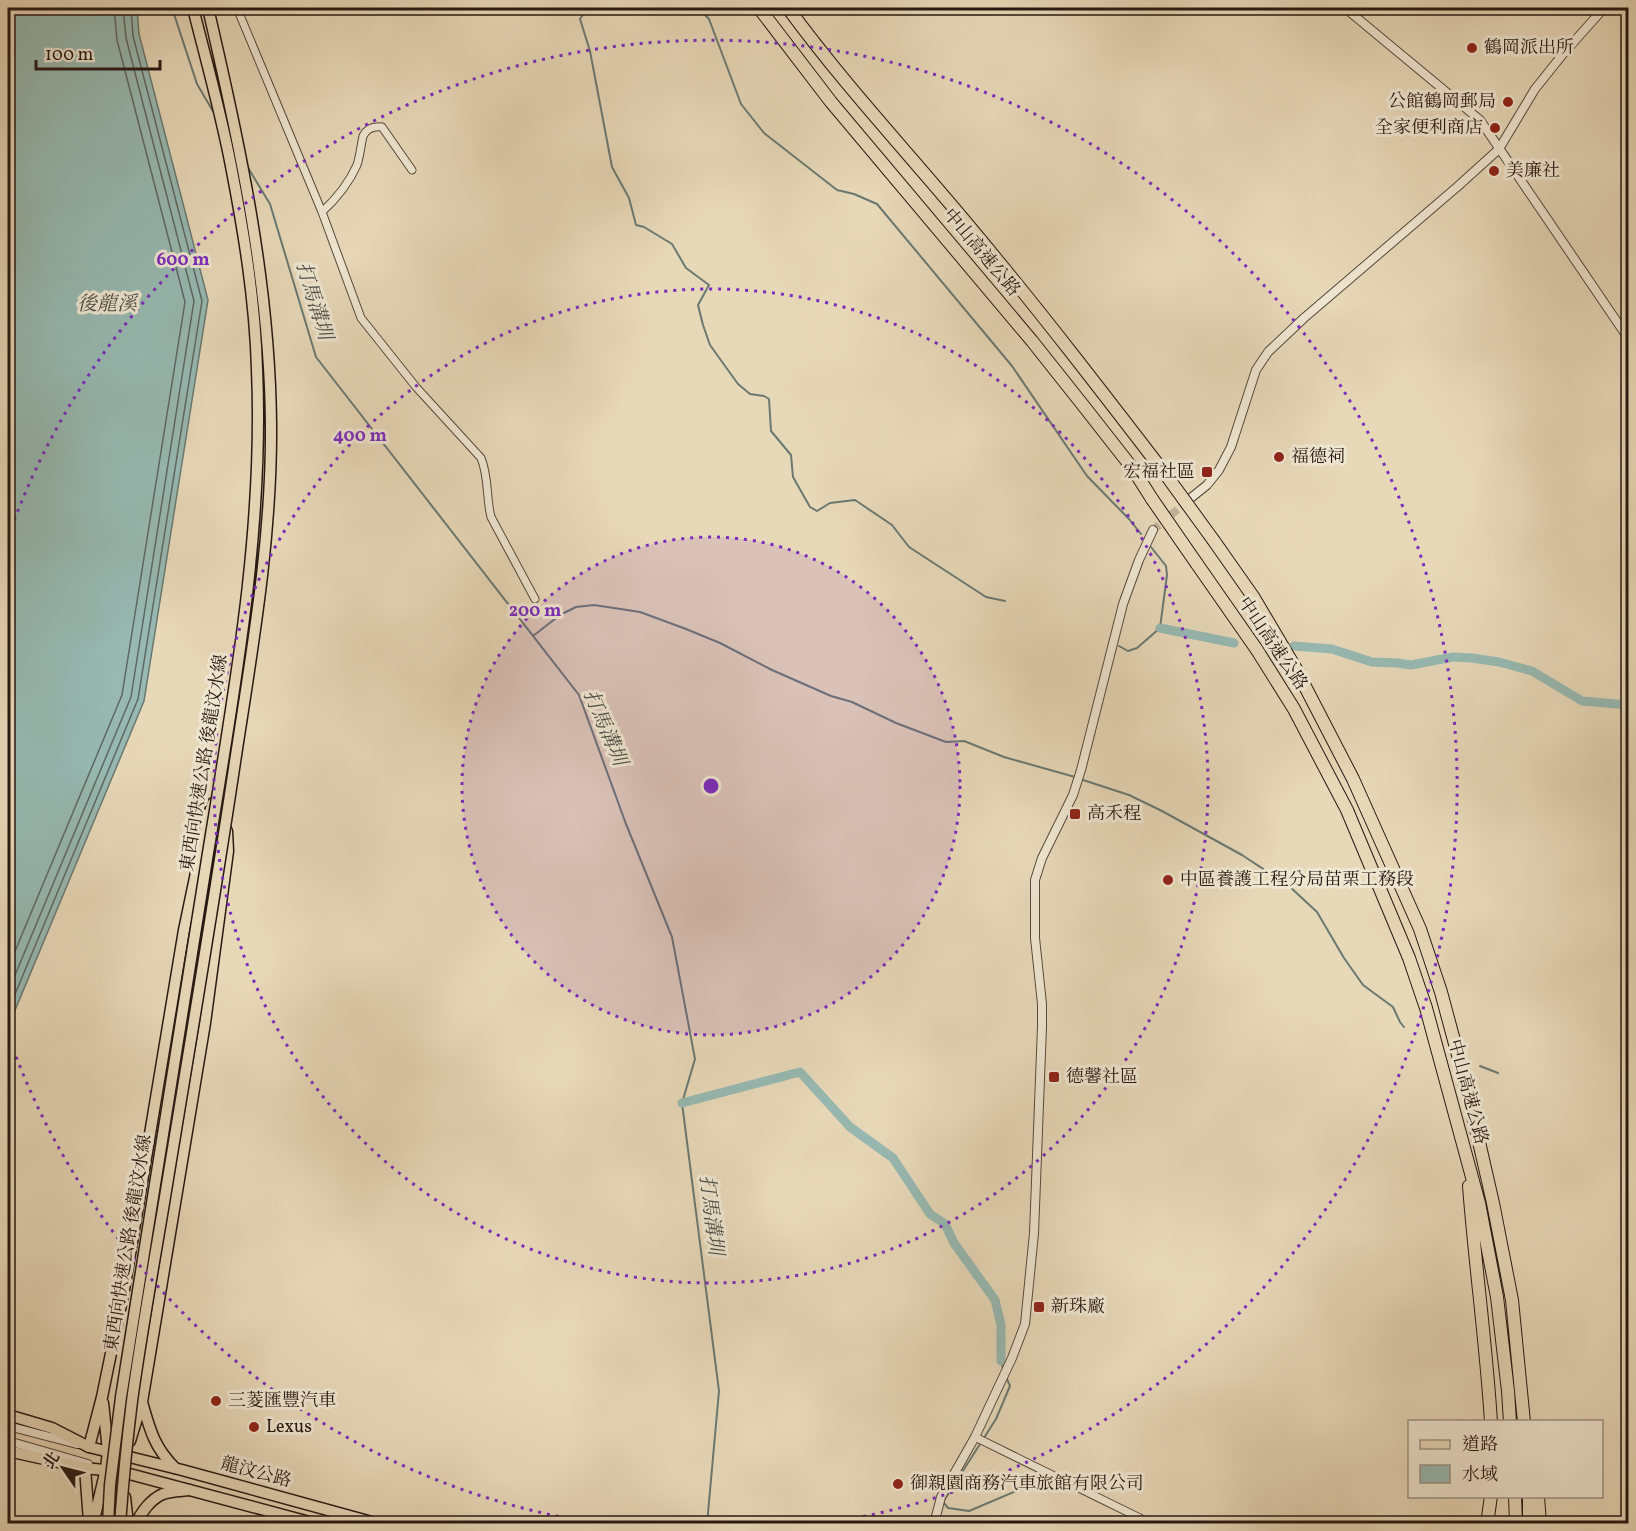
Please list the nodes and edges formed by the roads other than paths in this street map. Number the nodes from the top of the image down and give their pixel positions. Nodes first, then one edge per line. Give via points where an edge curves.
1 (193, 8) edge
2 (208, 8) edge
3 (237, 8) edge
4 (759, 8) edge
5 (788, 8) edge
6 (1345, 8) edge
7 (1604, 8) edge
8 (1499, 149) junction
9 (412, 170) dead end
10 (322, 212) junction
11 (1629, 338) edge
12 (1192, 497) tunnel mouth
13 (1153, 530) tunnel mouth
14 (535, 599) dead end
15 (218, 788) junction
16 (227, 817) junction
17 (1467, 1161) junction
18 (102, 1397) junction
19 (142, 1402) junction
20 (8, 1415) edge
21 (1491, 1420) edge
22 (1510, 1420) edge
23 (1524, 1420) edge
24 (8, 1426) edge
25 (977, 1439) junction
26 (8, 1441) edge
27 (89, 1447) junction
28 (8, 1451) edge
29 (108, 1451) junction
30 (124, 1456) junction
31 (85, 1468) junction
32 (175, 1468) junction
33 (106, 1469) junction
34 (122, 1472) junction
35 (189, 1490) junction
36 (1491, 1498) edge
37 (1515, 1498) edge
38 (1529, 1498) edge
39 (1539, 1498) edge
40 (91, 1524) edge
41 (108, 1524) edge
42 (120, 1524) edge
43 (128, 1524) edge
44 (136, 1524) edge
45 (317, 1524) edge
46 (379, 1524) edge
47 (934, 1524) edge
48 (1152, 1524) edge
49 (1487, 1524) edge
50 (1516, 1524) edge
51 (1529, 1524) edge
52 (1540, 1524) edge

1 - 15 main road, 東西向快速公路 後龍汶水線, bridge via 232,174 251,283 257,367 256,508
2 - 16 main road, 東西向快速公路 後龍汶水線, bridge via 252,214 270,369 265,557
3 - 10 street
4 - 17 highway, 中山高速公路, bridge via 831,102 1032,341 1133,469 1294,709 1347,810 1391,912 1423,998
5 - 23 highway, 中山高速公路, bridge via 1105,395 1254,598 1296,669 1353,779 1420,929 1442,992 1512,1300
6 - 8 street via 1480,120
7 - 8 street via 1535,89
8 - 11 street
8 - 12 street via 1268,352 1256,370 1231,447 1219,470
9 - 10 street via 382,127 370,128 363,136 350,177
10 - 14 street via 361,318 416,387 481,458 490,518
13 - 25 street via 1123,604 1073,795 1035,880 1042,1027 1034,1233 1025,1324
15 - 18 main road via 207,820 184,930 126,1278
15 - 41 main road, 東西向快速公路 後龍汶水線, bridge via 121,1397
16 - 19 main road via 228,851 205,1023
16 - 42 main road, 東西向快速公路 後龍汶水線, bridge via 132,1401
17 - 21 highway
17 - 22 highway, 中山高速公路 via 1497,1297
18 - 27 main road
18 - 29 main road
19 - 30 main road
19 - 32 main road via 162,1456
20 - 27 main road, 龍汶公路 via 52,1428
24 - 27 street
25 - 47 street via 941,1497
25 - 48 street
26 - 33 street
27 - 29 main road, 龍汶公路
28 - 31 main road, 龍汶公路
29 - 30 main road, 龍汶公路
29 - 33 main road
30 - 32 main road, 龍汶公路
30 - 34 main road
31 - 33 main road, 龍汶公路
31 - 40 main road
32 - 46 main road, 龍汶公路
33 - 34 main road, 龍汶公路
33 - 40 main road
34 - 35 main road, 龍汶公路
34 - 43 main road
35 - 44 main road via 159,1496 141,1513
35 - 45 main road, 龍汶公路
36 - 49 highway
37 - 50 highway
38 - 51 highway
39 - 52 highway

